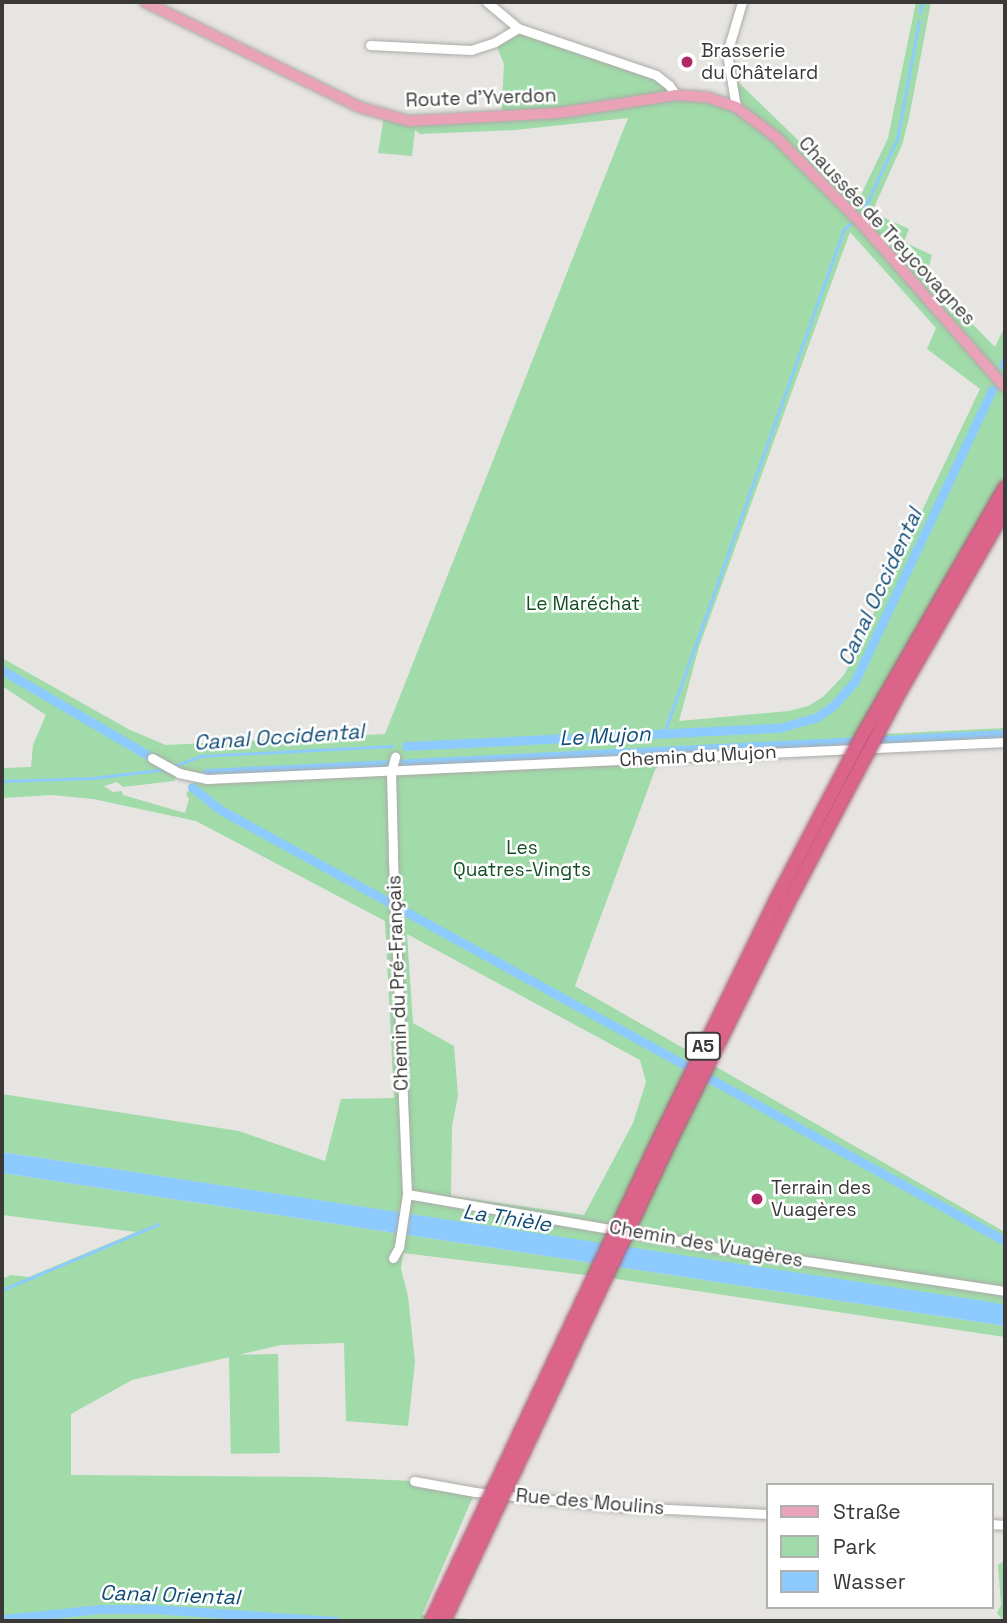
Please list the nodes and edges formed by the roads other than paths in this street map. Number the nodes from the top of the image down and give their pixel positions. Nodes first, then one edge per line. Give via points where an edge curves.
1 (145, 2) edge
2 (487, 2) edge
3 (742, 2) edge
4 (518, 28) junction
5 (370, 45) dead end
6 (676, 95) junction
7 (736, 107) junction
8 (1000, 381) edge
9 (1005, 487) edge
10 (1005, 510) edge
11 (1005, 742) edge
12 (395, 757) dead end
13 (152, 758) dead end
14 (391, 772) junction
15 (406, 1197) junction
16 (393, 1258) dead end
17 (1005, 1291) edge
18 (414, 1481) dead end
19 (766, 1514) edge
20 (431, 1621) edge
21 (444, 1621) edge

1 - 6 main road, Route d'Yverdon via 359,107 409,121 559,113
2 - 4 street
3 - 7 street via 727,53
4 - 5 street via 471,50
4 - 6 street via 656,75
6 - 7 main road, Route d'Yverdon via 707,97
7 - 8 main road, Chaussée de Treycovagnes via 776,137 863,225
9 - 20 highway, A5, bridge via 869,724 776,900
10 - 21 highway, A5, bridge via 902,688 786,905
11 - 14 street, Chemin du Mujon
12 - 14 street, Chemin du Pré-Français
13 - 14 street, Chemin du Mujon via 189,777
14 - 15 street, Chemin du Pré-Français
15 - 16 street, Chemin du Pré-Français via 399,1247
15 - 17 street, Chemin des Vuagères
18 - 19 street, Rue des Moulins via 609,1506

